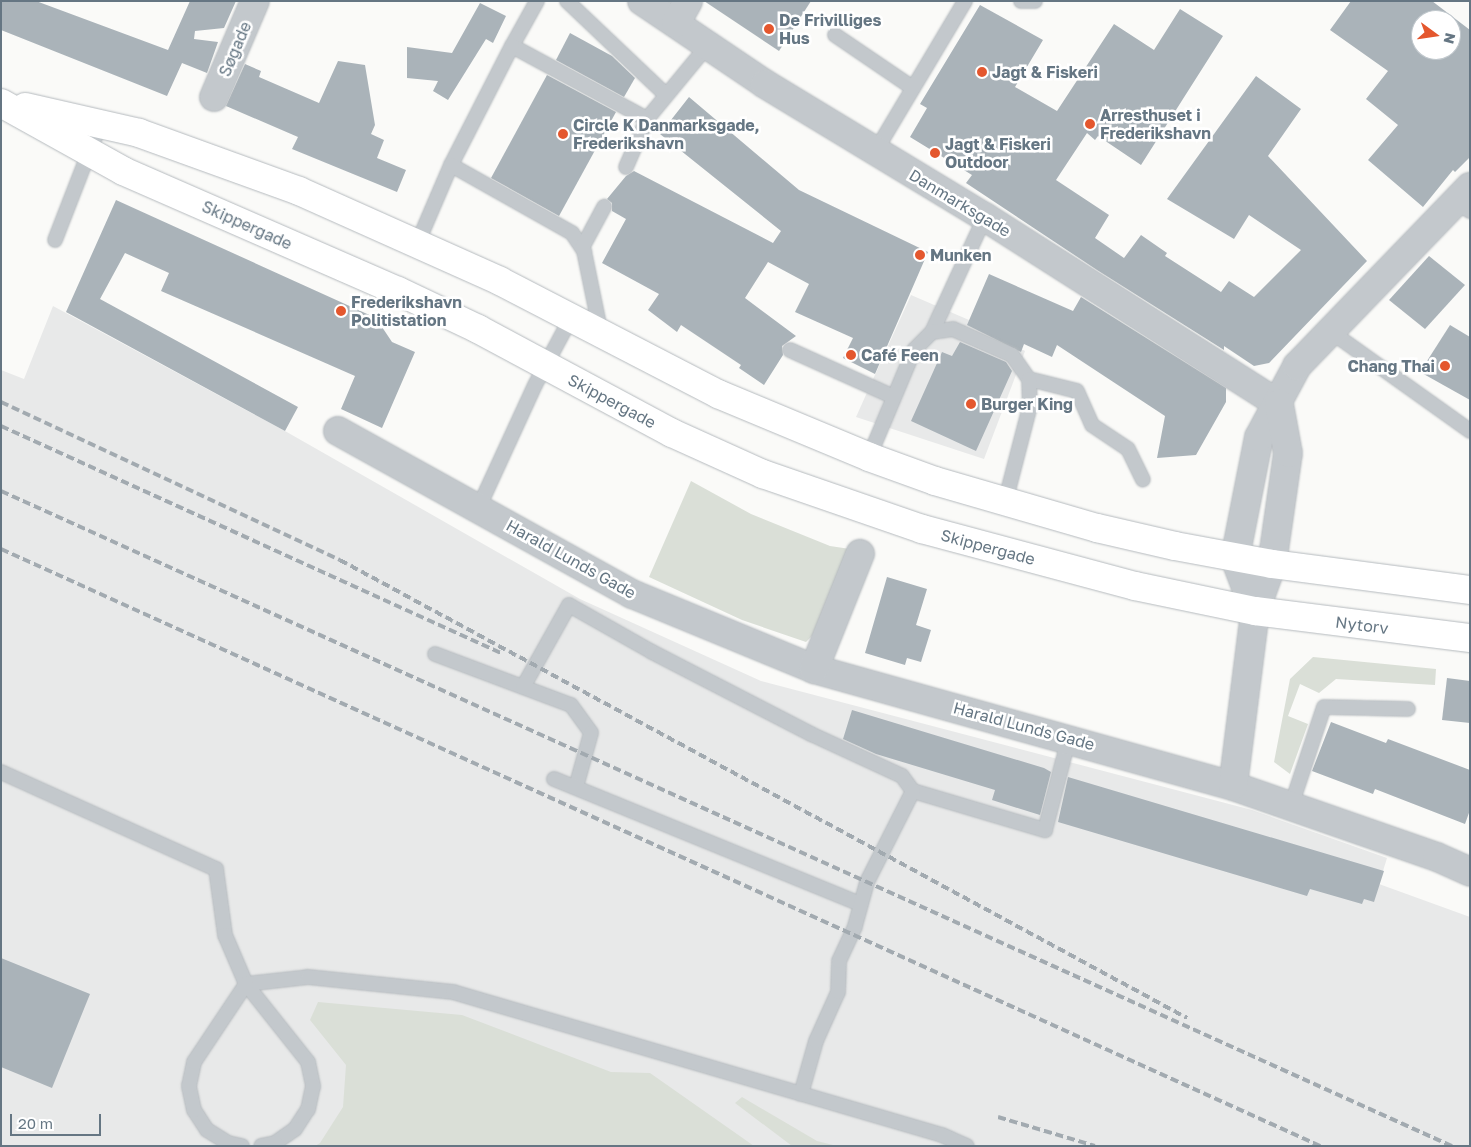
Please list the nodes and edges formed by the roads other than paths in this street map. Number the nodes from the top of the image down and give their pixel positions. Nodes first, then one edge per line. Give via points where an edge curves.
1 (255, 1) edge
2 (537, 1) edge
3 (567, 1) edge
4 (642, 1) edge
5 (965, 1) edge
6 (1021, 1) edge
7 (1035, 1) edge
8 (682, 12) edge
9 (835, 35) dead end
10 (708, 45) junction
11 (512, 46) junction
12 (912, 88) junction
13 (666, 95) junction
14 (214, 97) dead end
15 (1, 102) edge
16 (646, 119) junction
17 (100, 124) junction
18 (90, 152) junction
19 (875, 152) junction
20 (451, 164) junction
21 (626, 167) dead end
22 (1465, 200) edge
23 (604, 207) dead end
24 (985, 218) junction
25 (55, 240) dead end
26 (418, 242) junction
27 (582, 248) junction
28 (571, 318) junction
29 (1330, 331) junction
30 (932, 332) junction
31 (601, 335) junction
32 (790, 350) dead end
33 (545, 366) junction
34 (1029, 379) junction
35 (892, 396) junction
36 (1278, 404) junction
37 (338, 431) dead end
38 (1470, 431) edge
39 (869, 457) junction
40 (1143, 480) dead end
41 (1005, 503) junction
42 (478, 509) junction
43 (860, 554) dead end
44 (1234, 558) junction
45 (1272, 564) junction
46 (1470, 590) edge
47 (1255, 611) junction
48 (1470, 638) edge
49 (435, 654) dead end
50 (814, 668) junction
51 (523, 687) junction
52 (1408, 709) dead end
53 (1070, 738) junction
54 (1, 772) edge
55 (554, 779) dead end
56 (1233, 786) junction
57 (576, 787) junction
58 (913, 791) junction
59 (1291, 806) junction
60 (1470, 872) edge
61 (861, 904) junction
62 (246, 984) junction
63 (801, 1094) junction
64 (242, 1146) edge
65 (260, 1146) edge
66 (967, 1146) edge

1 - 14 street, Søgade
2 - 11 lane
3 - 13 lane
4 - 8 street, Danmarksgade
5 - 12 lane
6 - 7 lane
8 - 10 street, Danmarksgade
9 - 12 lane
10 - 13 lane
10 - 19 street, Danmarksgade
11 - 16 lane
11 - 20 lane
12 - 19 lane
13 - 16 lane
15 - 17 main road, Skippergade
15 - 18 main road, Skippergade
16 - 21 lane
17 - 18 lane
17 - 26 main road, Skippergade via 202,154
18 - 25 lane
18 - 33 main road, Skippergade via 123,171 398,291
19 - 24 street, Danmarksgade
20 - 26 lane
20 - 27 lane via 572,233
22 - 29 street via 1390,266
23 - 27 lane
24 - 30 lane
24 - 36 street, Danmarksgade
26 - 28 main road, Skippergade
27 - 31 lane
28 - 31 main road, Skippergade
28 - 33 lane
29 - 36 street via 1297,366
29 - 38 lane
30 - 34 lane via 953,329 1012,355
30 - 35 lane via 914,350
31 - 39 main road, Skippergade via 718,394
32 - 35 lane
33 - 42 lane
33 - 47 main road, Skippergade via 672,432 763,474 922,529 1135,586
34 - 40 lane via 1077,391 1092,425 1128,449
34 - 41 lane via 1030,406
35 - 39 lane
36 - 44 street via 1259,437
36 - 45 street via 1288,454
37 - 42 street, Harald Lunds Gade
39 - 41 main road, Skippergade
41 - 44 main road, Skippergade via 1097,528
42 - 50 street, Harald Lunds Gade via 632,594
43 - 50 street
44 - 45 main road
44 - 47 street
45 - 46 main road
45 - 47 street
47 - 48 main road, Nytorv
47 - 56 street
49 - 51 lane
50 - 53 street, Harald Lunds Gade
51 - 57 lane via 571,706 590,733
51 - 58 lane via 569,605 811,734 902,776
52 - 59 lane via 1324,707
53 - 56 street, Harald Lunds Gade
53 - 58 lane via 1045,830
54 - 62 lane via 216,869 225,936
55 - 57 lane
56 - 59 street, Harald Lunds Gade
57 - 61 lane
58 - 61 lane via 867,882
59 - 60 street, Harald Lunds Gade via 1438,857
61 - 63 lane via 855,926 838,961 838,992 816,1041
62 - 63 lane via 308,977 453,992
62 - 64 lane via 194,1062 189,1086 194,1110 207,1130 228,1143
62 - 65 lane via 308,1062 313,1086 308,1110 294,1129 275,1143
63 - 66 lane via 942,1135

